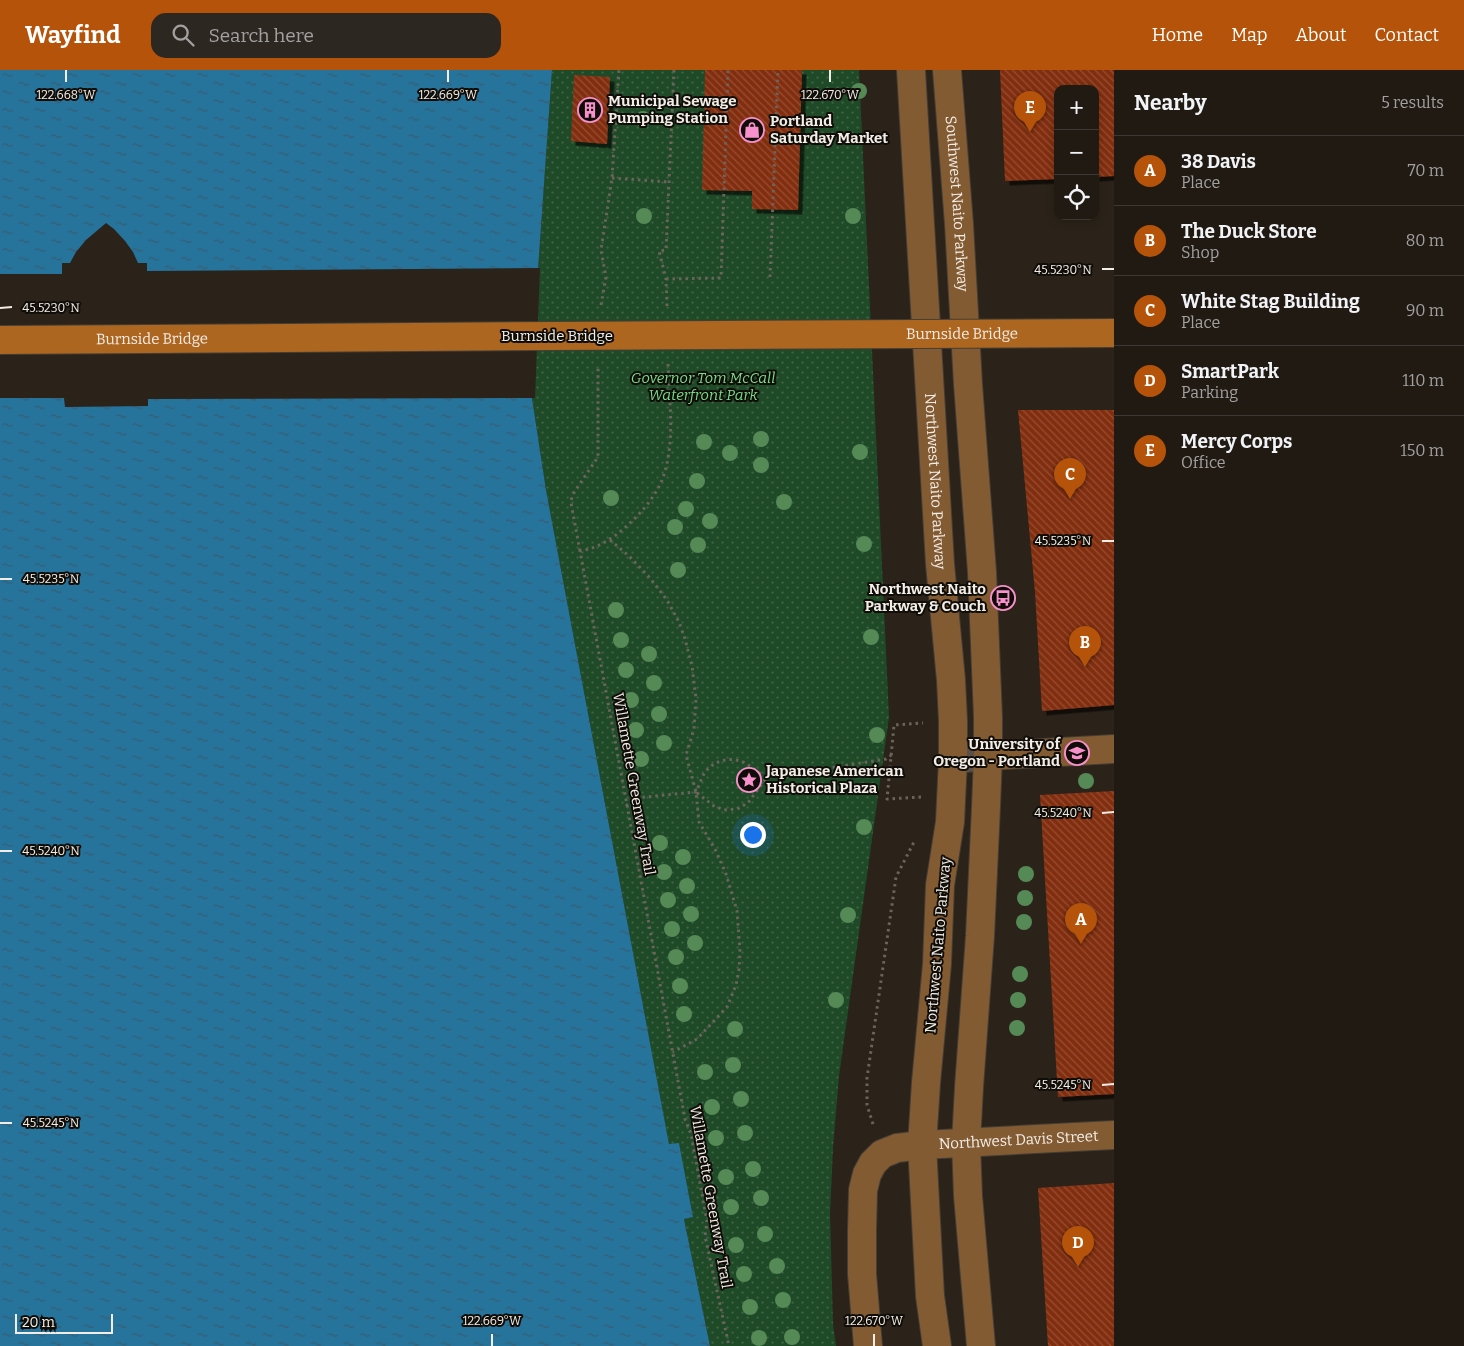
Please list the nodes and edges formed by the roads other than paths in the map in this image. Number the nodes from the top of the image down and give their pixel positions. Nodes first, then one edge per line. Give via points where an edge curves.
1 (911, 70) edge
2 (947, 70) edge
3 (916, 144) junction
4 (959, 224) junction
5 (1114, 333) edge
6 (0, 340) edge
7 (1114, 749) edge
8 (988, 756) junction
9 (953, 759) junction
10 (1114, 1135) edge
11 (966, 1143) junction
12 (922, 1145) junction
13 (868, 1346) edge
14 (937, 1346) edge
15 (981, 1346) edge

1 - 3 main road
2 - 4 main road, Southwest Naito Parkway
3 - 4 main road via 930,165 935,212 949,223
3 - 9 main road, Northwest Naito Parkway via 940,564 951,680
4 - 8 main road, Southwest Naito Parkway via 982,572
5 - 6 main road, Burnside Bridge, bridge
7 - 8 main road
8 - 9 street
8 - 11 main road
9 - 12 main road, Northwest Naito Parkway via 950,822 940,885
10 - 11 main road, Northwest Davis Street
11 - 12 main road, Northwest Davis Street
11 - 15 main road
12 - 13 main road, Northwest Davis Street via 896,1148 882,1154 867,1174 863,1190 862,1274
12 - 14 main road, Northwest Naito Parkway via 930,1296

